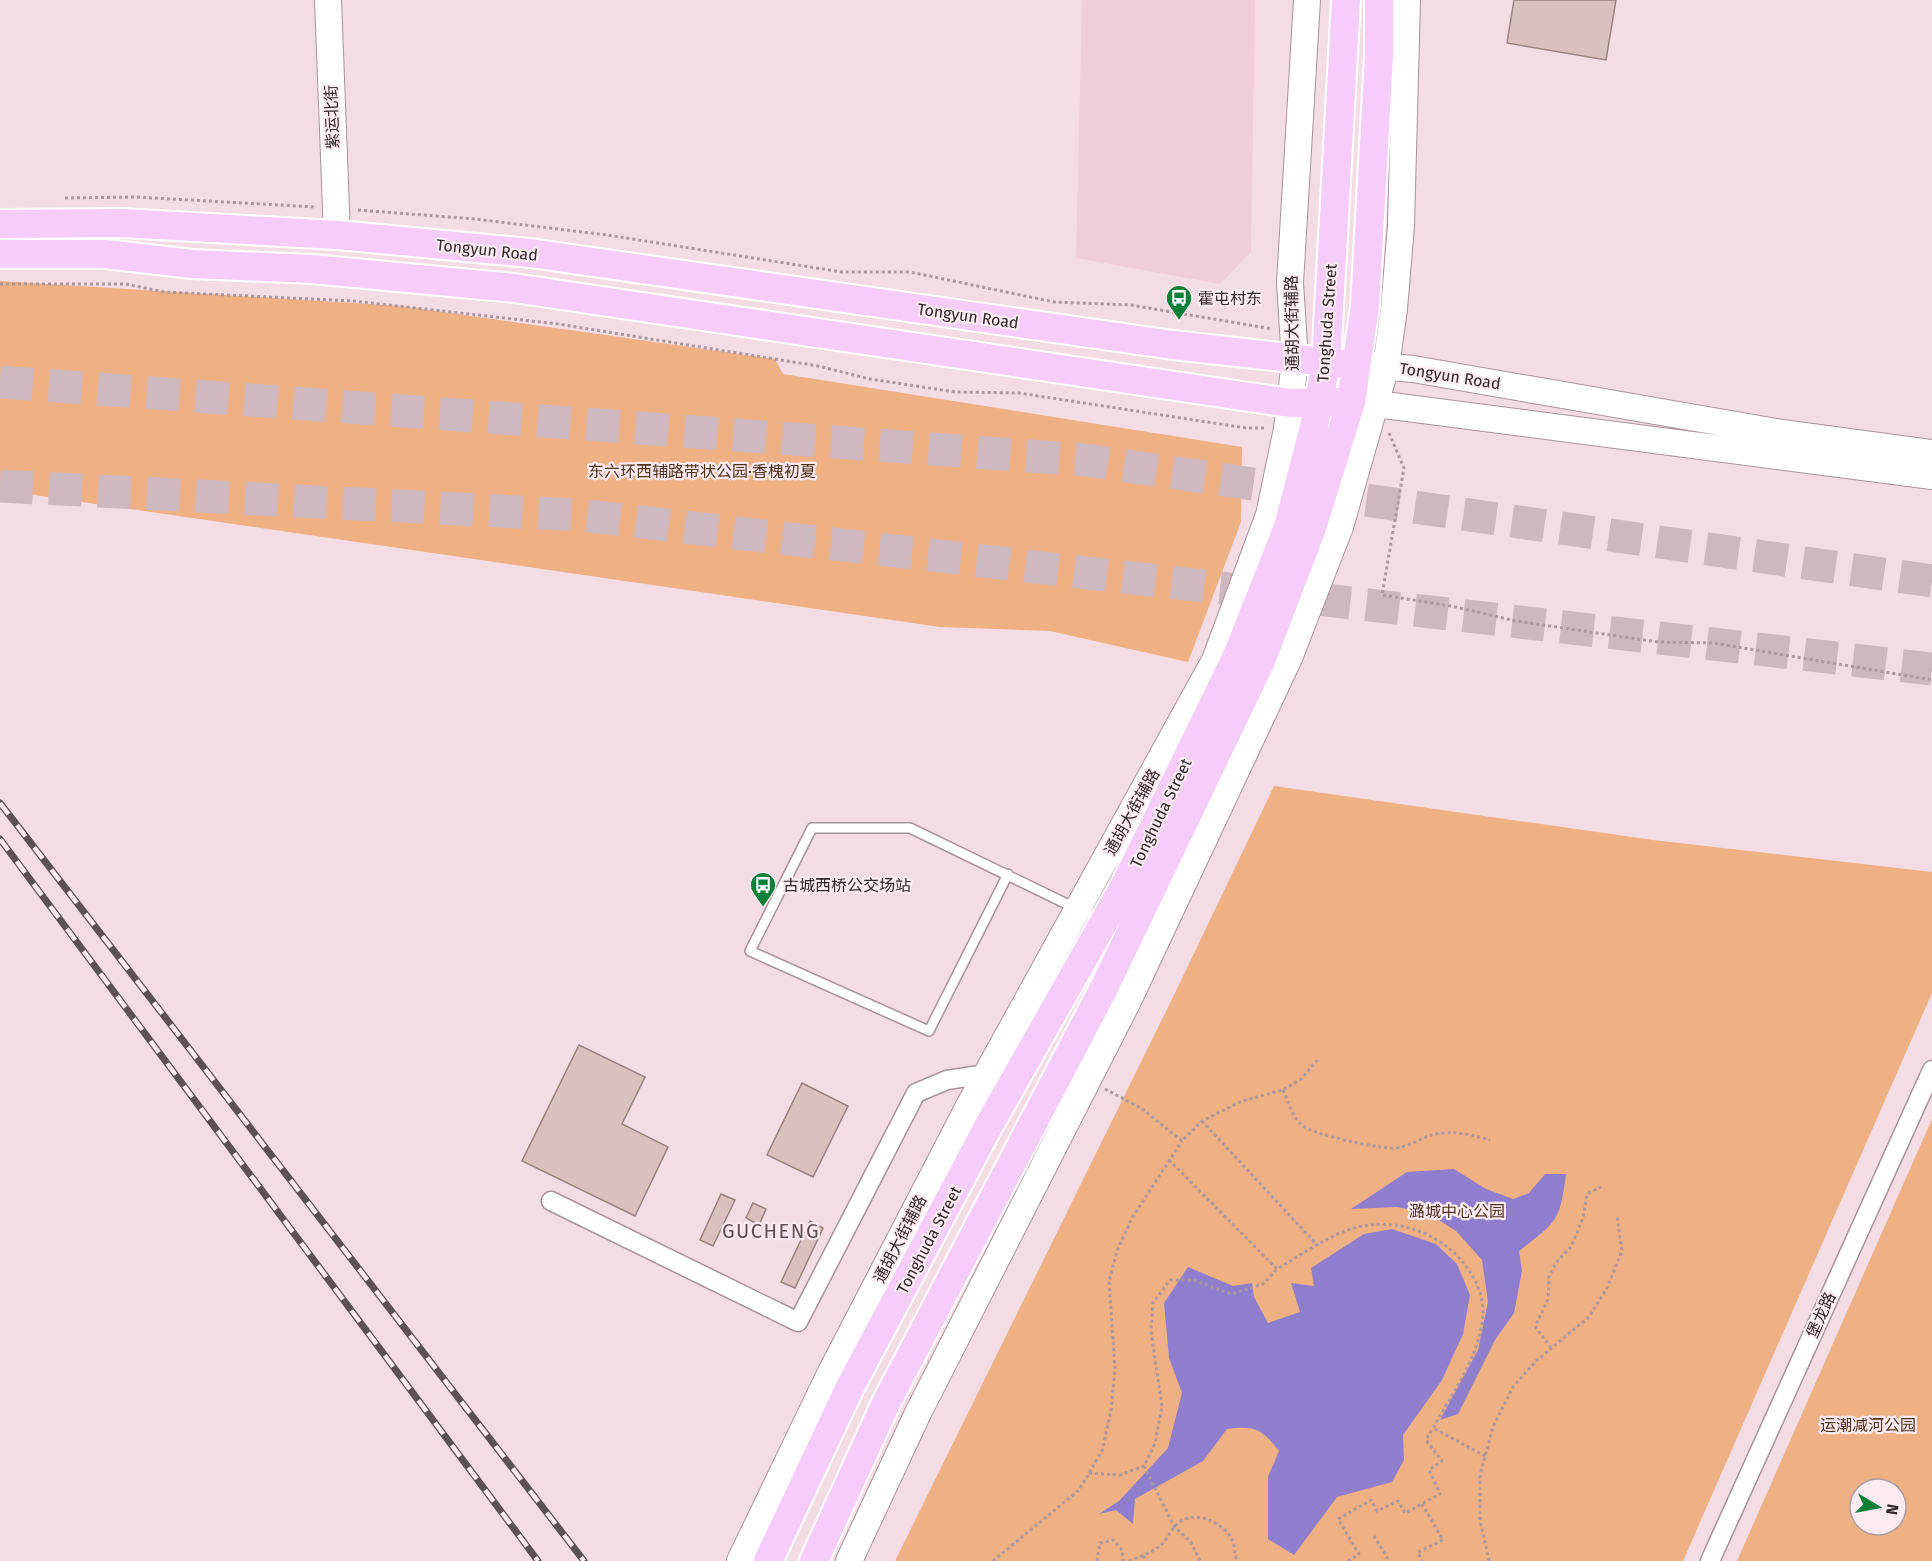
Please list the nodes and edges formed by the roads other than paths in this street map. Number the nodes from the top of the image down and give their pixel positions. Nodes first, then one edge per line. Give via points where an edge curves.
1 (328, 0) edge
2 (1307, 0) edge
3 (1346, 0) edge
4 (1379, 0) edge
5 (1407, 0) edge
6 (0, 224) edge
7 (337, 235) junction
8 (0, 254) edge
9 (1295, 360) junction
10 (1326, 364) junction
11 (1355, 364) junction
12 (1386, 366) junction
13 (1363, 402) junction
14 (1319, 403) junction
15 (1288, 416) junction
16 (1781, 444) junction
17 (1932, 453) edge
18 (1932, 476) edge
19 (1008, 874) junction
20 (1078, 908) junction
21 (1128, 935) junction
22 (1932, 1070) edge
23 (987, 1073) junction
24 (1019, 1074) junction
25 (551, 1201) dead end
26 (740, 1561) edge
27 (768, 1561) edge
28 (814, 1561) edge
29 (849, 1561) edge
30 (1710, 1561) edge

1 - 7 street, 紫运北街
2 - 9 street, 通胡大街辅路 via 1290,283
3 - 10 main road, Tonghuda Street
4 - 11 main road, Tonghuda Street via 1365,306
5 - 12 street via 1401,226
6 - 7 main road, Tongyun Road via 122,223
7 - 9 main road, Tongyun Road via 530,253
8 - 15 main road, Tongyun Road via 105,254 514,288
9 - 10 main road, Tongyun Road
9 - 15 street, 通胡大街辅路
10 - 11 main road, Tongyun Road
10 - 14 main road, Tonghuda Street
11 - 12 street, Tongyun Road
11 - 13 main road, Tonghuda Street
12 - 13 street
12 - 16 street, Tongyun Road
13 - 14 main road, Tongyun Road
13 - 16 street, Tongyun Road via 1574,431
13 - 21 main road, Tonghuda Street via 1261,661
14 - 15 main road, Tongyun Road
14 - 21 main road, Tonghuda Street via 1288,527
15 - 20 street, 通胡大街辅路 via 1269,515 1215,660
16 - 17 street, Tongyun Road
16 - 18 street, Tongyun Road
19 - 19 lane via 929,1031 750,951 812,828 910,828
19 - 20 lane
20 - 21 lane
20 - 23 street, 通胡大街辅路
21 - 24 main road, Tonghuda Street
21 - 28 main road, Tonghuda Street via 886,1403
21 - 29 street via 1128,1001 918,1413
22 - 30 street, 堡龙路
23 - 24 street
23 - 25 street via 947,1080 916,1093 798,1322
23 - 26 street, 通胡大街辅路 via 830,1374
24 - 27 main road, Tonghuda Street via 850,1387

